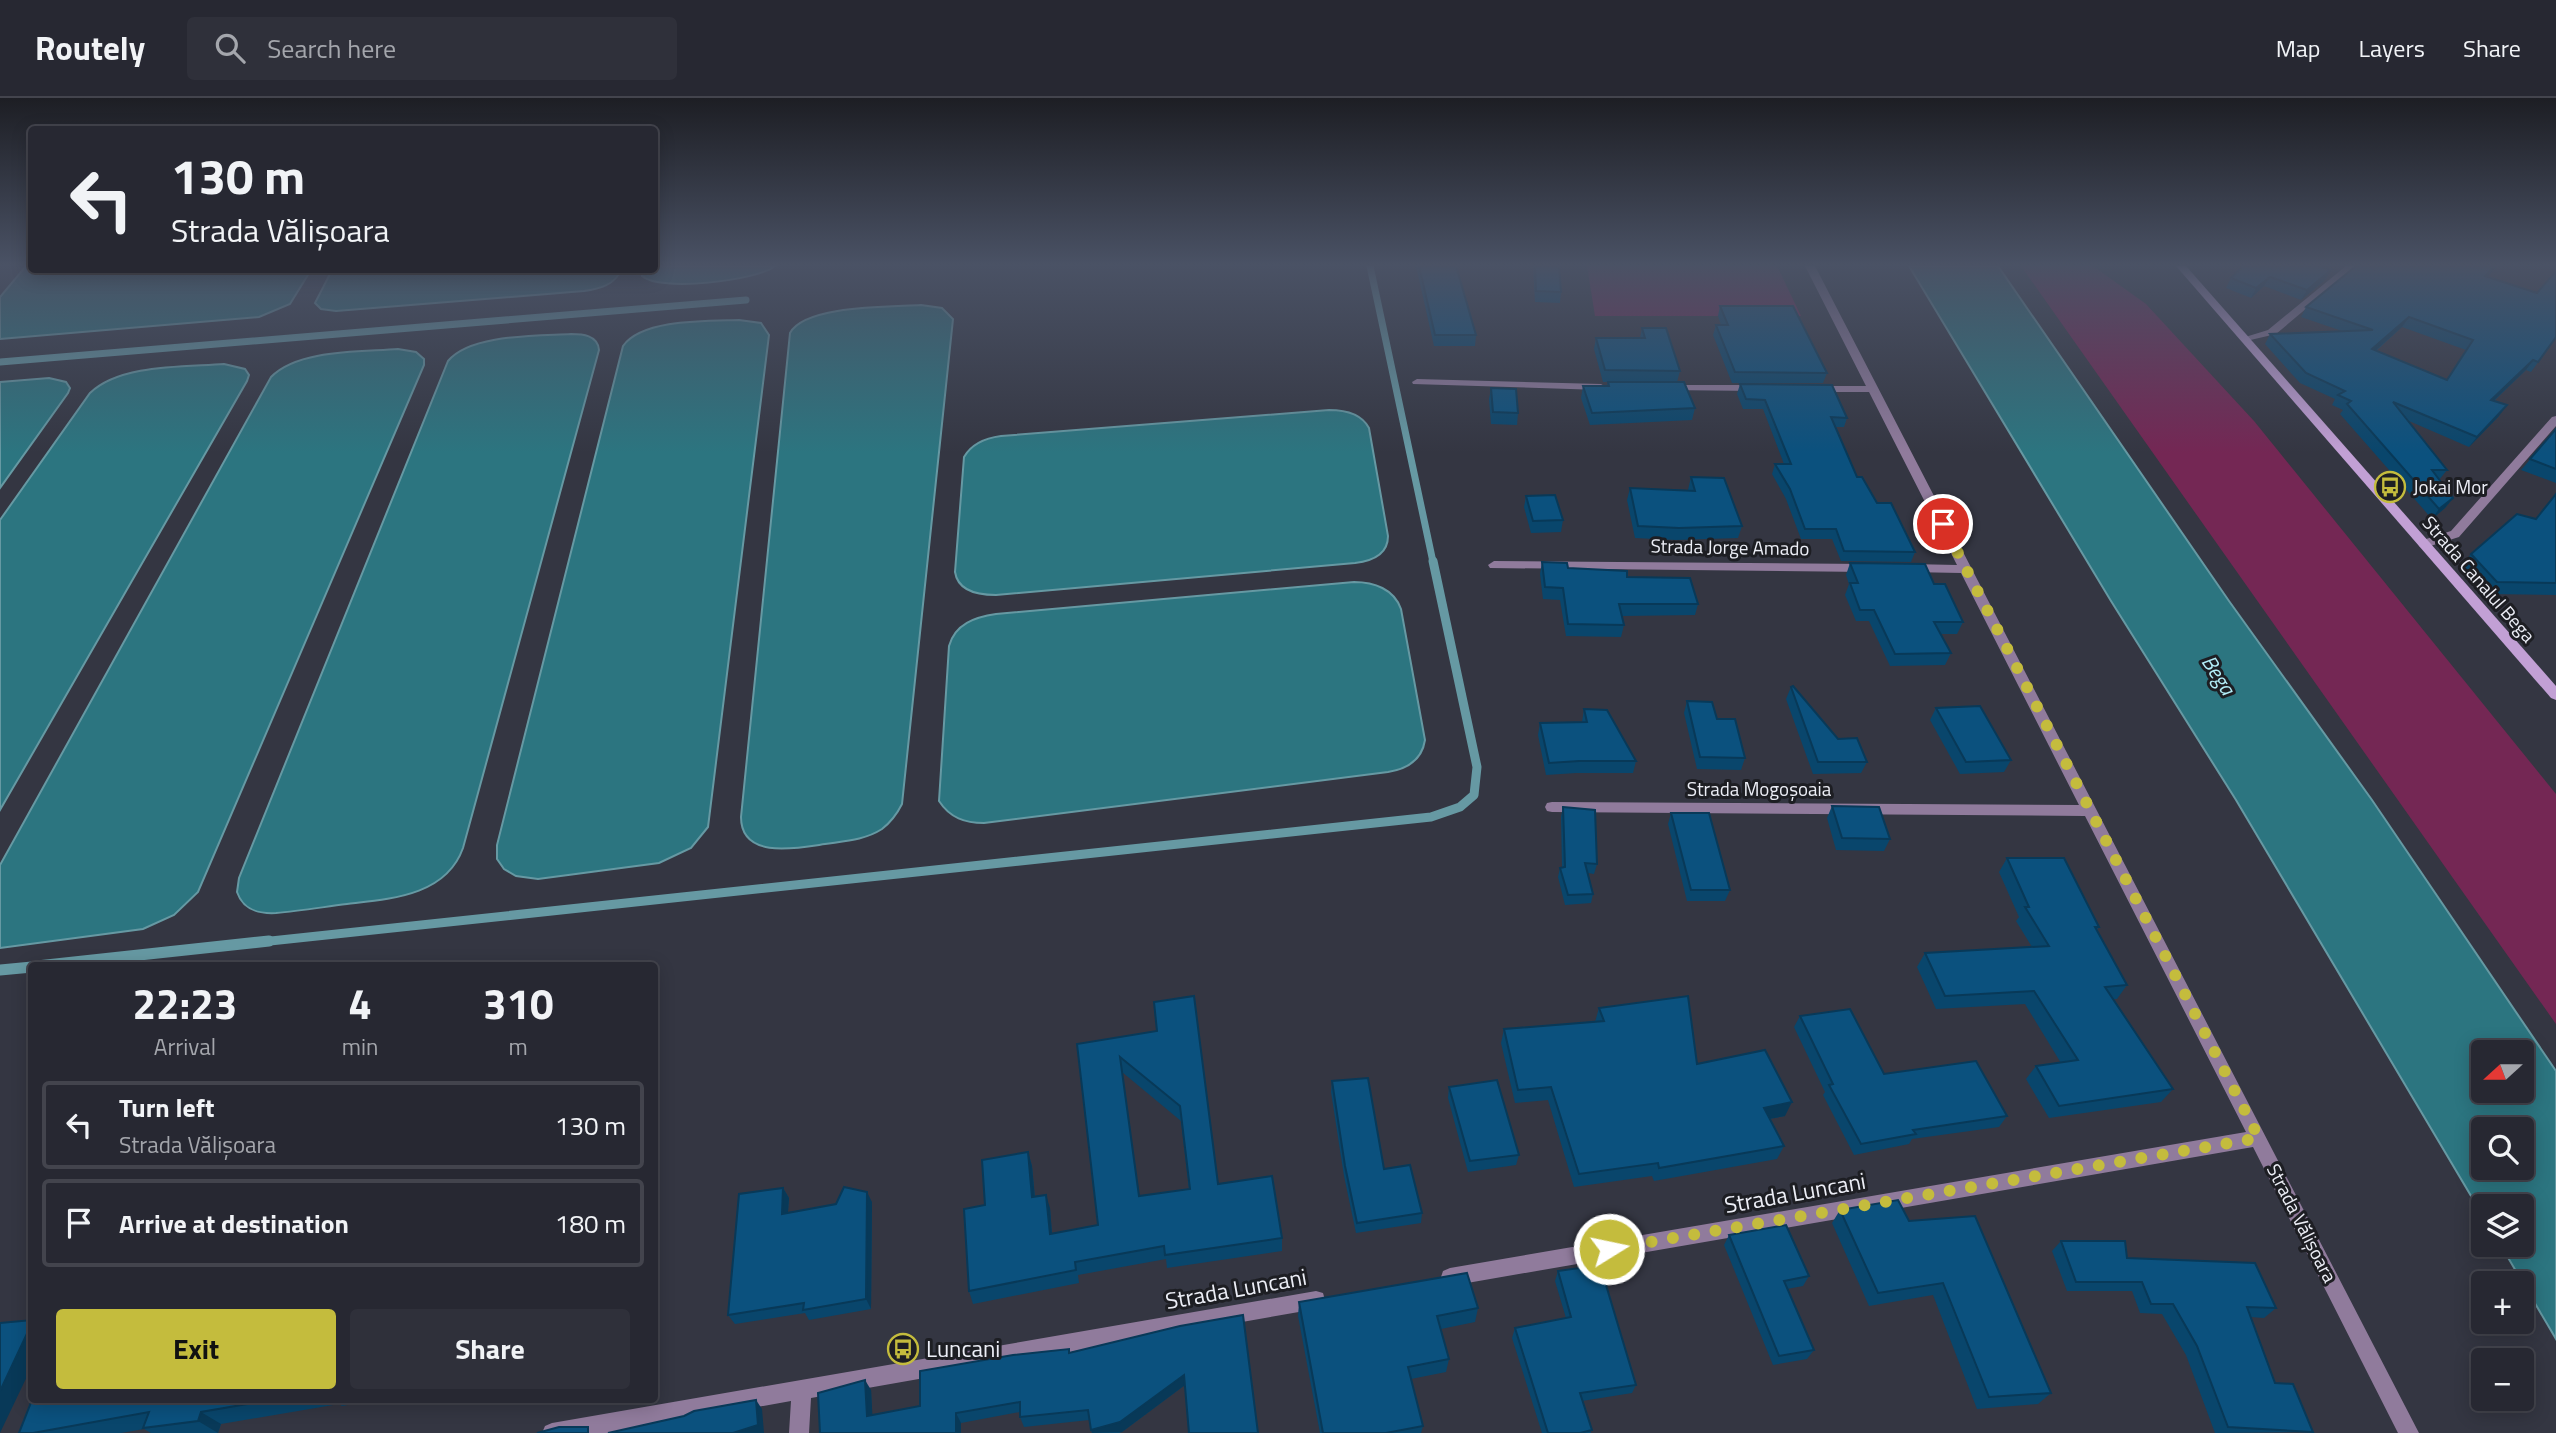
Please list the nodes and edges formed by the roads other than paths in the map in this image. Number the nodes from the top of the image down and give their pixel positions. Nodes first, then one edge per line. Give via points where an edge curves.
1 (1842, 328) edge
2 (2236, 328) edge
3 (2275, 328) edge
4 (2246, 340) junction
5 (1417, 382) dead end
6 (1616, 387) edge
7 (1657, 388) edge
8 (1765, 388) edge
9 (1806, 389) edge
10 (1874, 389) junction
11 (2556, 419) edge
12 (2424, 544) junction
13 (1494, 565) dead end
14 (1883, 568) edge
15 (1897, 568) edge
16 (1966, 569) junction
17 (2556, 695) edge
18 (1552, 807) dead end
19 (2091, 811) junction
20 (2259, 1138) junction
21 (1438, 1279) edge
22 (1328, 1297) edge
23 (802, 1388) junction
24 (552, 1433) edge
25 (799, 1433) edge
26 (2409, 1433) edge

1 - 10 street, Strada Vălișoara
2 - 4 street, Strada Canalul Bega
3 - 4 street
4 - 12 street, Strada Canalul Bega
5 - 6 street
7 - 8 street
9 - 10 street
10 - 16 street, Strada Vălișoara
11 - 12 street via 2455,534
12 - 17 street, Strada Canalul Bega
13 - 14 street, Strada Jorge Amado
15 - 16 street
16 - 19 street, Strada Vălișoara
18 - 19 street, Strada Mogoșoaia
19 - 20 street, Strada Vălișoara
20 - 21 street, Strada Luncani
20 - 26 street, Strada Vălișoara
22 - 23 street, Strada Luncani
23 - 24 street, Strada Luncani
23 - 25 street

